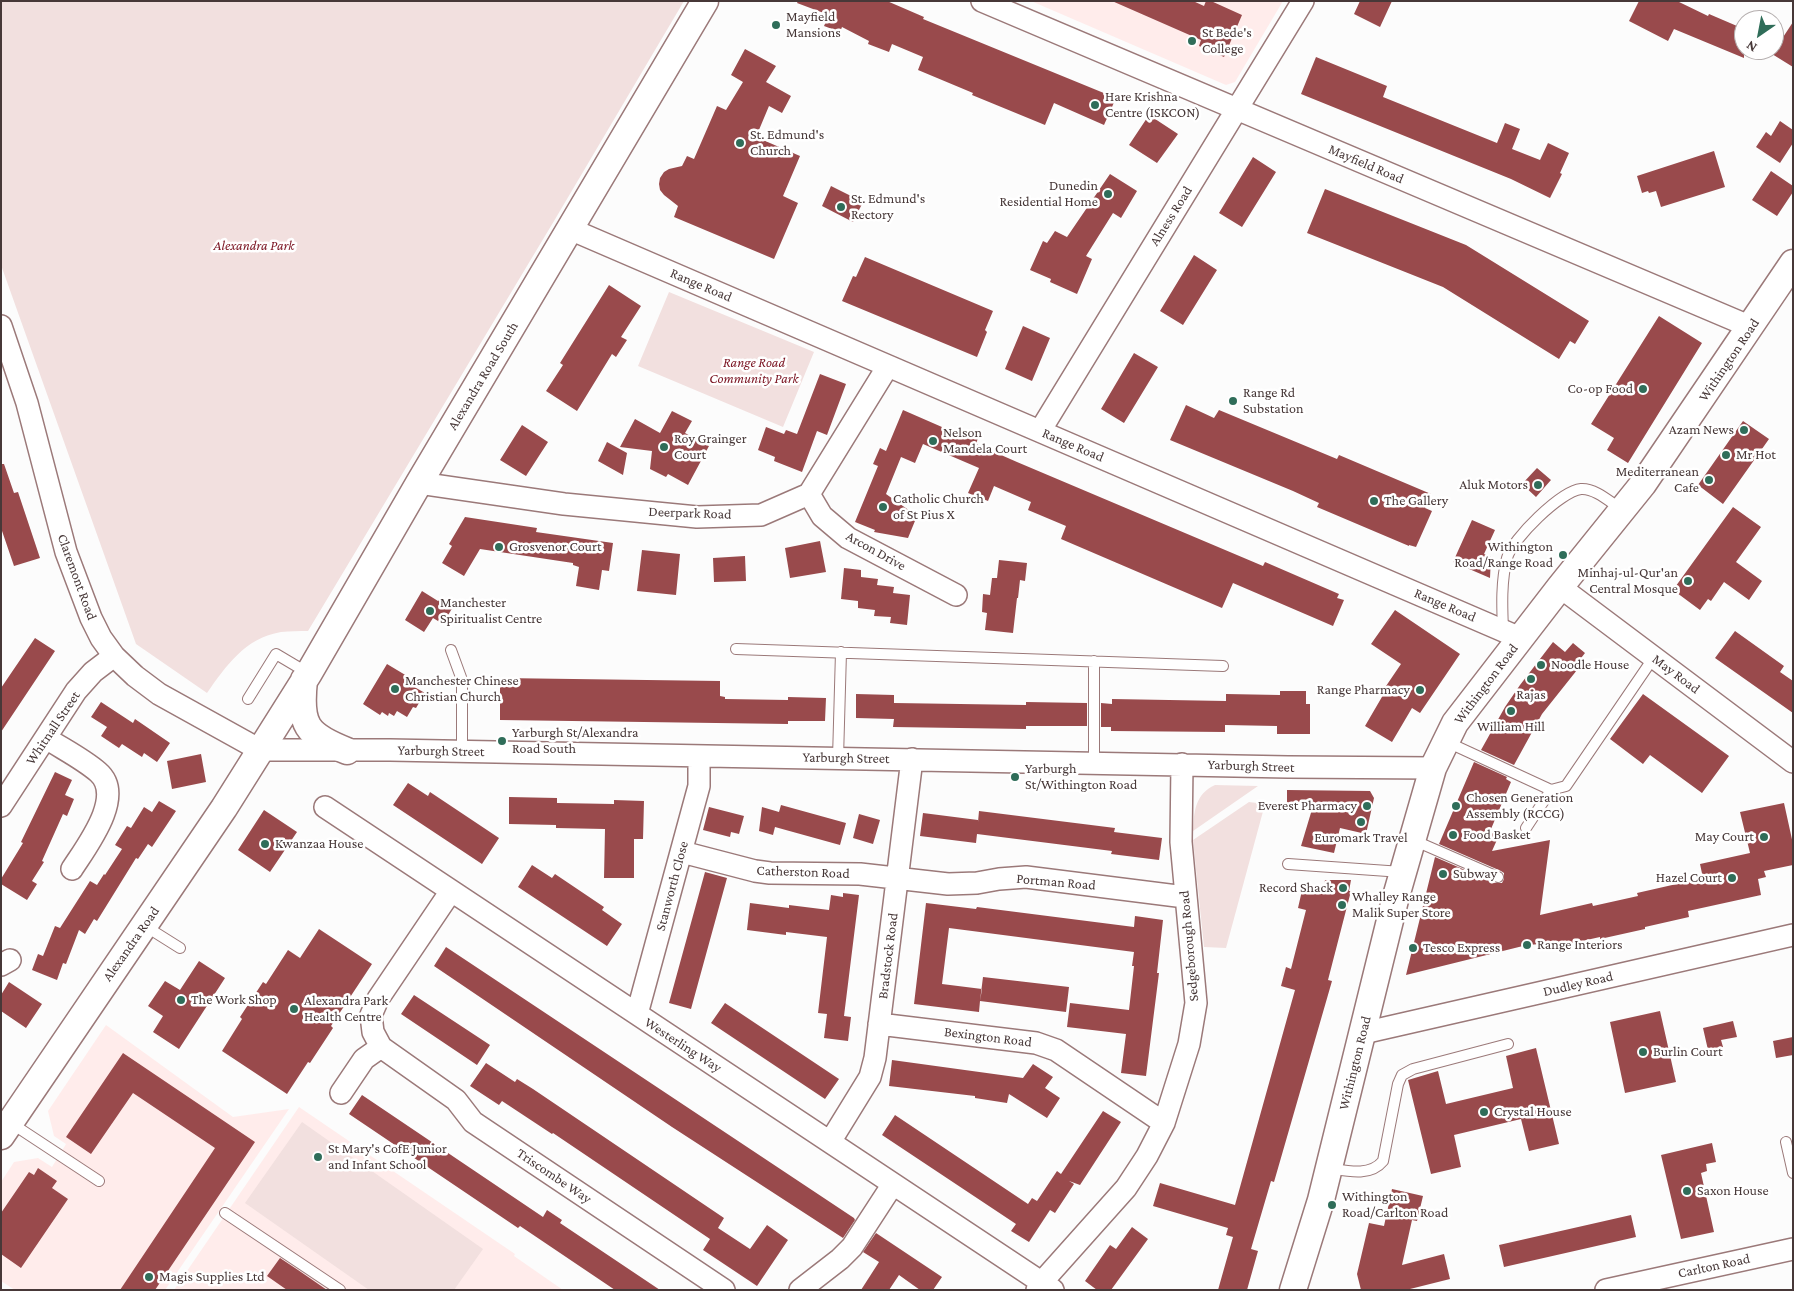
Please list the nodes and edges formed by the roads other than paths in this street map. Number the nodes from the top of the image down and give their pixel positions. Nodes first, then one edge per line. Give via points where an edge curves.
1 (705, 1) edge
2 (982, 1) edge
3 (1303, 1) edge
4 (1237, 110) junction
5 (570, 229) junction
6 (1793, 263) edge
7 (1, 326) edge
8 (1751, 328) junction
9 (888, 366) junction
10 (1040, 431) junction
11 (419, 483) junction
12 (808, 494) junction
13 (1621, 510) junction
14 (1560, 587) junction
15 (956, 595) dead end
16 (1512, 634) junction
17 (736, 649) dead end
18 (451, 650) dead end
19 (841, 652) junction
20 (114, 656) junction
21 (1654, 658) junction
22 (1094, 661) junction
23 (1223, 666) dead end
24 (306, 676) junction
25 (248, 699) dead end
26 (46, 738) junction
27 (1446, 742) junction
28 (260, 750) junction
29 (347, 751) junction
30 (462, 751) junction
31 (699, 757) junction
32 (838, 758) junction
33 (912, 759) junction
34 (1094, 762) junction
35 (1793, 762) edge
36 (1182, 764) junction
37 (1433, 768) junction
38 (1551, 790) junction
39 (1, 806) edge
40 (325, 808) dead end
41 (1526, 828) dead end
42 (1412, 839) junction
43 (682, 852) junction
44 (1288, 864) dead end
45 (72, 869) dead end
46 (1403, 872) junction
47 (1498, 876) dead end
48 (897, 877) junction
49 (451, 891) junction
50 (1185, 897) junction
51 (144, 926) junction
52 (1793, 935) edge
53 (180, 948) dead end
54 (637, 1014) junction
55 (879, 1024) junction
56 (1363, 1033) junction
57 (1508, 1044) dead end
58 (386, 1051) junction
59 (341, 1092) dead end
60 (1164, 1122) junction
61 (6, 1130) edge
62 (830, 1142) junction
63 (1786, 1142) dead end
64 (1328, 1168) junction
65 (1793, 1173) edge
66 (99, 1181) dead end
67 (893, 1184) junction
68 (226, 1213) dead end
69 (1793, 1249) edge
70 (1044, 1287) edge
71 (340, 1290) edge
72 (724, 1290) edge
73 (800, 1290) edge
74 (1293, 1290) edge
75 (1606, 1290) edge

1 - 5 street, Alexandra Road South
2 - 4 street, Mayfield Road
3 - 4 street, Alness Road
4 - 8 street, Mayfield Road
4 - 10 street, Alness Road
5 - 9 street, Range Road
5 - 11 street, Alexandra Road South
6 - 8 street, Withington Road
7 - 20 street, Claremont Road via 27,403 66,552 91,618
8 - 13 street, Withington Road via 1643,484
9 - 10 street, Range Road
9 - 12 street
10 - 16 street, Range Road
11 - 12 street, Deerpark Road via 564,504 697,517 761,515
11 - 24 street, Alexandra Road South
12 - 15 street, Arcon Drive via 822,516 848,538
13 - 14 street, Withington Road
13 - 16 lane via 1600,494 1581,489 1559,499 1522,534 1508,556 1502,588
14 - 16 street, Withington Road
14 - 21 street, May Road
16 - 27 street, Withington Road
17 - 19 lane
18 - 30 lane via 462,680
19 - 22 lane
19 - 32 lane
20 - 26 street, Whitnall Street via 76,691
20 - 28 street, Claremont Road via 159,694
21 - 35 street, May Road
21 - 38 lane via 1566,786
22 - 23 lane
22 - 34 lane
24 - 25 lane via 276,654
24 - 28 street, Alexandra Road South
24 - 29 street via 302,699 306,724 315,736
26 - 39 street, Whitnall Street
26 - 45 street via 99,773 107,784 105,810
27 - 37 street, Withington Road
27 - 38 lane
28 - 29 street, Yarburgh Street
28 - 51 street, Alexandra Road
29 - 30 street, Yarburgh Street
30 - 31 street, Yarburgh Street
31 - 32 street, Yarburgh Street
31 - 43 street, Stanworth Close via 699,786
32 - 33 street, Yarburgh Street
33 - 34 street, Yarburgh Street
33 - 48 street, Bradstock Road
34 - 36 street, Yarburgh Street
36 - 37 street, Yarburgh Street
36 - 50 street, Sedgeborough Road via 1181,842
37 - 42 street, Withington Road
38 - 41 lane
40 - 49 street, Westerling Way
42 - 46 street, Withington Road
42 - 47 lane
43 - 48 street, Catherston Road via 770,873
43 - 54 street, Stanworth Close
44 - 46 lane
46 - 56 street, Withington Road
48 - 50 street, Portman Road via 948,884 1026,877
48 - 55 street, Bradstock Road
49 - 54 street, Westerling Way
49 - 58 street via 378,999 371,1015 373,1032
50 - 60 street, Sedgeborough Road via 1196,1003 1189,1044
51 - 53 lane
51 - 61 street, Alexandra Road
52 - 56 street, Dudley Road
54 - 62 street, Westerling Way
55 - 60 street, Bexington Road via 1036,1043 1056,1050
55 - 62 street, Bradstock Road via 870,1076
56 - 64 street, Withington Road
57 - 64 lane via 1413,1069 1402,1075 1383,1161 1377,1168 1364,1171
58 - 59 street via 364,1059
58 - 72 street, Triscombe Way via 456,1100 473,1122
60 - 70 street, Sedgeborough Road via 1126,1188
61 - 66 lane
62 - 67 street, Westerling Way
63 - 65 lane
64 - 74 street, Withington Road
67 - 70 street, Westerling Way
67 - 73 street via 852,1247
68 - 71 lane
69 - 75 street, Carlton Road

